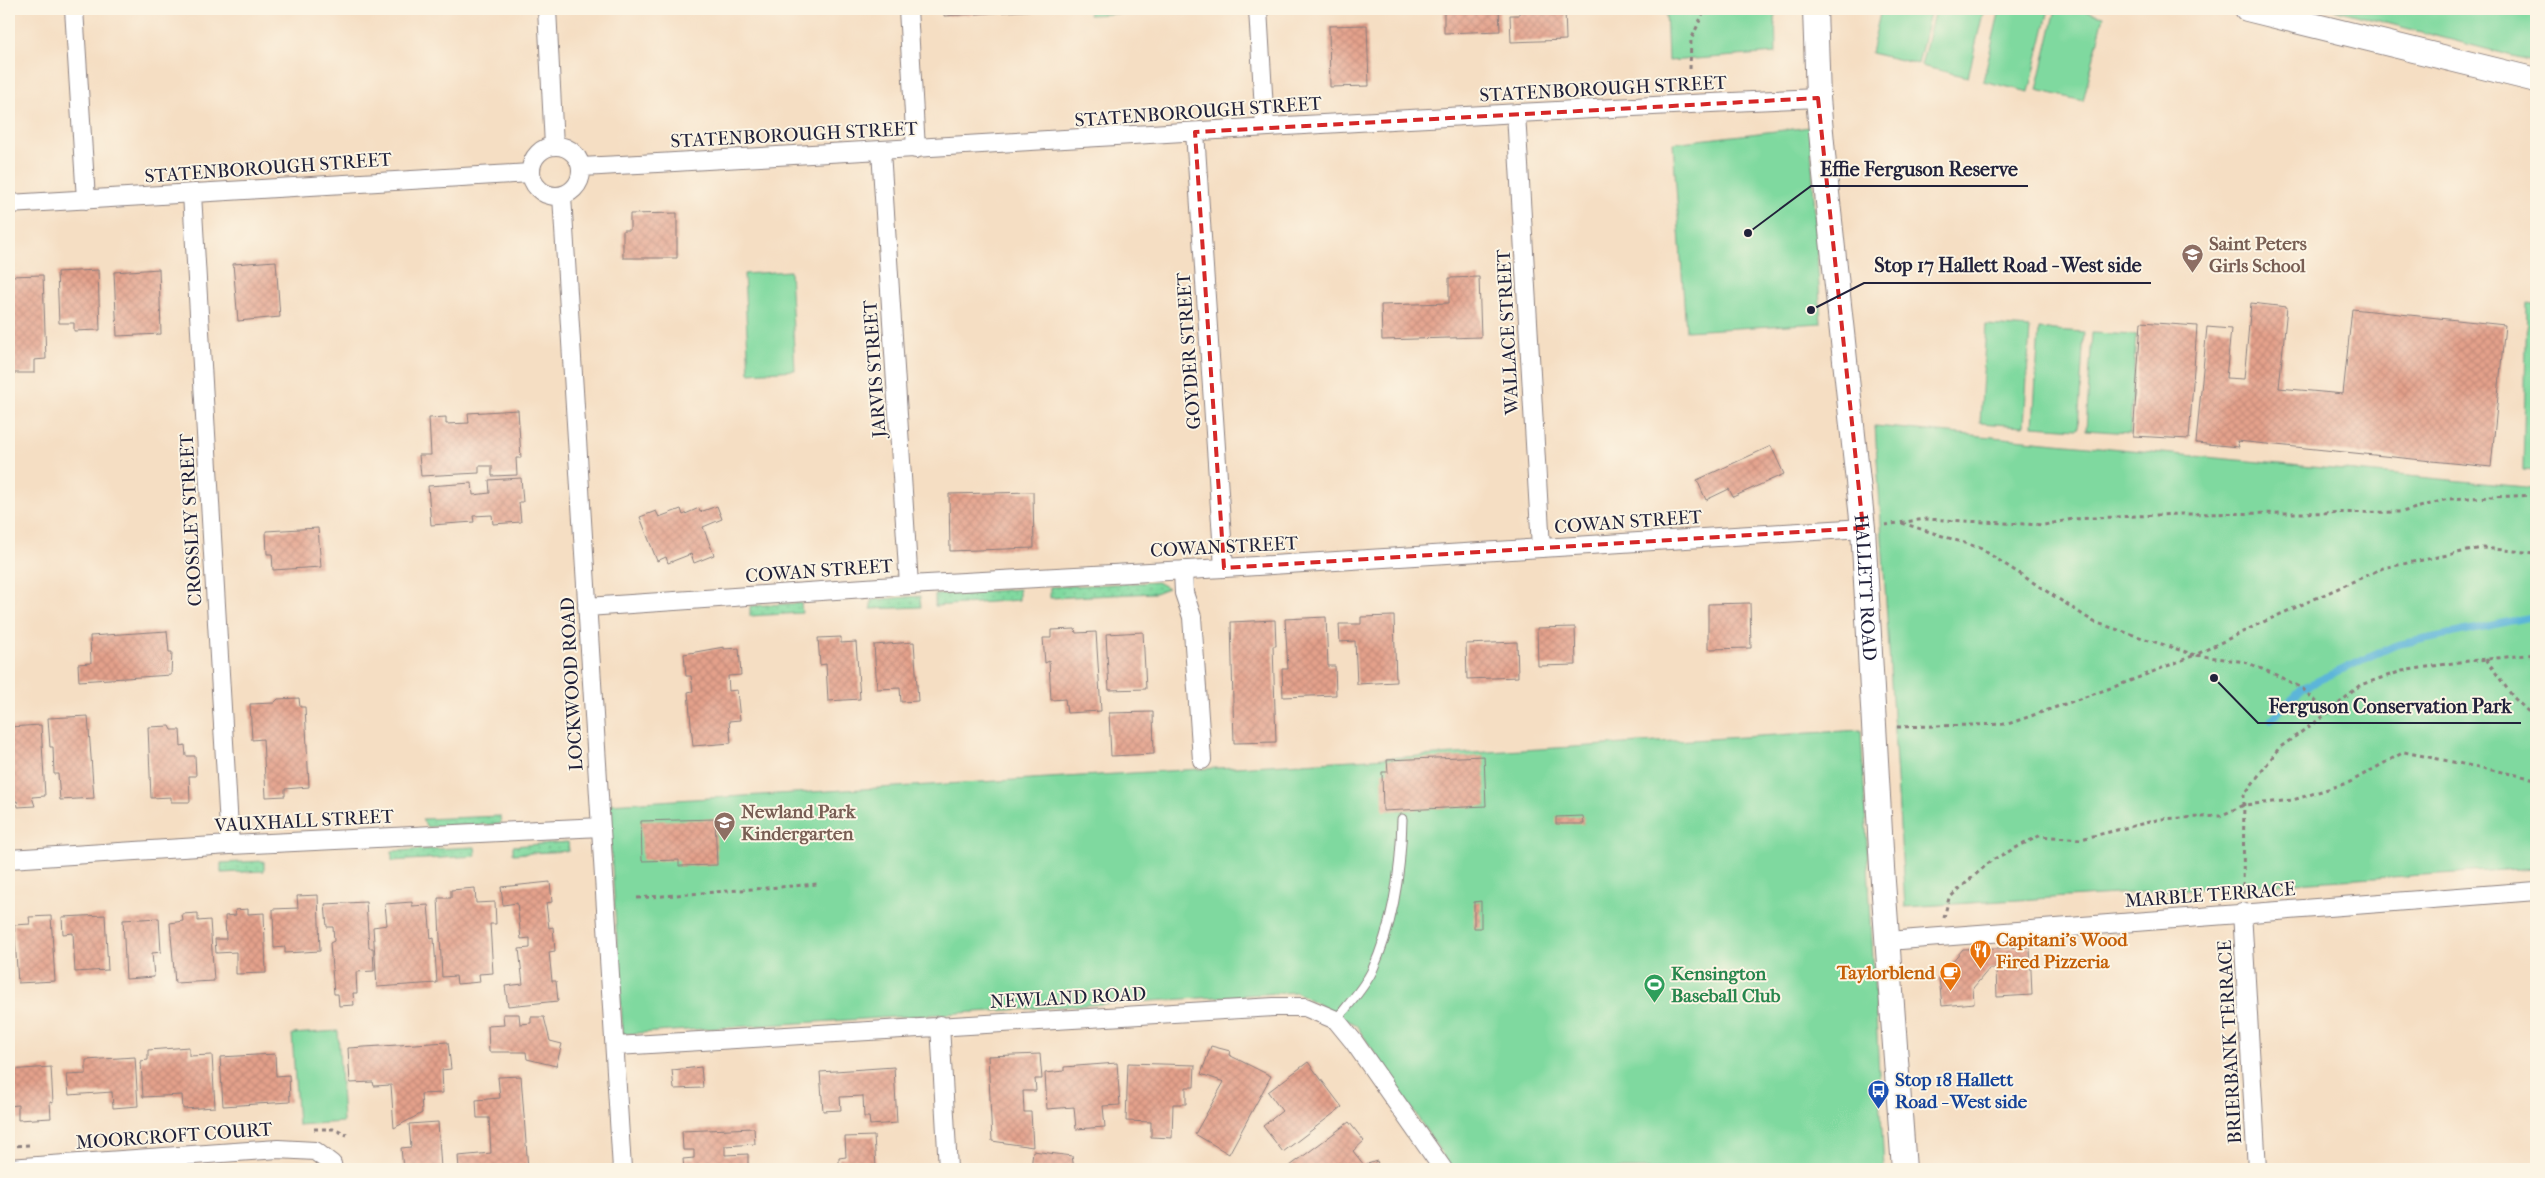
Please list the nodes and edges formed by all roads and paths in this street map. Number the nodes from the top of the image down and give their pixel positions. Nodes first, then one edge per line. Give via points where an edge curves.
1 (74, 9) edge
2 (548, 9) edge
3 (908, 9) edge
4 (1258, 9) edge
5 (1705, 9) edge
6 (1815, 9) edge
7 (2247, 9) edge
8 (2523, 9) edge
9 (2536, 13) edge
10 (1690, 69) dead end
11 (2536, 80) edge
12 (1818, 98) junction
13 (1516, 113) junction
14 (1265, 127) junction
15 (1195, 132) junction
16 (554, 146) junction
17 (916, 149) junction
18 (881, 151) junction
19 (581, 167) junction
20 (530, 173) junction
21 (192, 194) junction
22 (562, 196) junction
23 (86, 200) junction
24 (9, 204) edge
25 (2536, 495) edge
26 (1902, 523) junction
27 (1863, 528) junction
28 (1541, 548) junction
29 (2536, 553) edge
30 (1224, 568) junction
31 (1183, 570) junction
32 (910, 585) junction
33 (587, 606) junction
34 (2536, 654) edge
35 (2195, 655) junction
36 (2486, 659) junction
37 (2328, 713) junction
38 (2536, 719) edge
39 (1874, 728) junction
40 (1202, 760) dead end
41 (2536, 779) edge
42 (2244, 805) junction
43 (1402, 818) dead end
44 (601, 827) junction
45 (230, 845) junction
46 (9, 859) edge
47 (818, 884) dead end
48 (2536, 891) edge
49 (638, 898) dead end
50 (2242, 912) junction
51 (1940, 937) junction
52 (1888, 941) junction
53 (1336, 1020) junction
54 (940, 1025) junction
55 (616, 1046) junction
56 (9, 1168) edge
57 (333, 1169) edge
58 (622, 1169) edge
59 (948, 1169) edge
60 (1443, 1169) edge
61 (1904, 1169) edge
62 (2258, 1169) edge

1 - 23 street
2 - 16 street
3 - 17 street
4 - 14 street
5 - 10 path via 1691,40
6 - 12 main road, HALLETT ROAD
7 - 11 main road
8 - 9 path
12 - 13 street, STATENBOROUGH STREET
12 - 27 main road, HALLETT ROAD
13 - 14 street, STATENBOROUGH STREET
13 - 28 street, WALLACE STREET
14 - 15 street, STATENBOROUGH STREET
15 - 17 street, STATENBOROUGH STREET
15 - 30 street, GOYDER STREET
16 - 19 street via 569,149
16 - 20 street via 540,152 531,165
17 - 18 street, STATENBOROUGH STREET
18 - 19 street, STATENBOROUGH STREET
18 - 32 street, JARVIS STREET
19 - 22 street via 579,182
20 - 21 street, STATENBOROUGH STREET
20 - 22 street via 540,192
21 - 23 street, STATENBOROUGH STREET
21 - 45 street, CROSSLEY STREET
22 - 33 street, LOCKWOOD ROAD
23 - 24 street, STATENBOROUGH STREET
25 - 26 path via 2448,499 2402,512 2179,514 2073,519 2044,524 1925,519
26 - 27 path
26 - 35 path via 1980,548 2094,622
27 - 28 street, COWAN STREET
27 - 39 main road, HALLETT ROAD
28 - 30 street, COWAN STREET
29 - 35 path via 2482,548 2383,568
30 - 31 street, COWAN STREET
31 - 32 street, COWAN STREET
31 - 40 street via 1184,593 1192,617
32 - 33 street, COWAN STREET
33 - 44 street, LOCKWOOD ROAD
34 - 36 path
35 - 37 path via 2246,662 2274,674 2302,688
35 - 39 path via 2008,724
36 - 37 path via 2402,671 2360,685
36 - 38 path via 2513,697
37 - 42 path via 2279,748 2244,795
39 - 52 main road, HALLETT ROAD
41 - 42 path via 2404,752 2350,782 2293,800
42 - 50 path
42 - 51 path via 2220,816 2161,818 2080,839 2039,836 1992,860 1949,898
43 - 53 lane via 1392,915 1371,972
44 - 45 street, VAUXHALL STREET
44 - 55 street, LOCKWOOD ROAD
45 - 46 street, VAUXHALL STREET
47 - 49 path
48 - 50 street, MARBLE TERRACE
50 - 51 street, MARBLE TERRACE
50 - 62 street, BRIERBANK TERRACE
51 - 52 street, MARBLE TERRACE
52 - 61 main road, HALLETT ROAD
53 - 54 street, NEWLAND ROAD via 1305,1008 1274,1007
53 - 60 street, NEWLAND ROAD
54 - 55 street, NEWLAND ROAD
54 - 59 street
55 - 58 street, LOCKWOOD ROAD
56 - 57 street, MOORCROFT COURT via 278,1149 316,1151 332,1164

